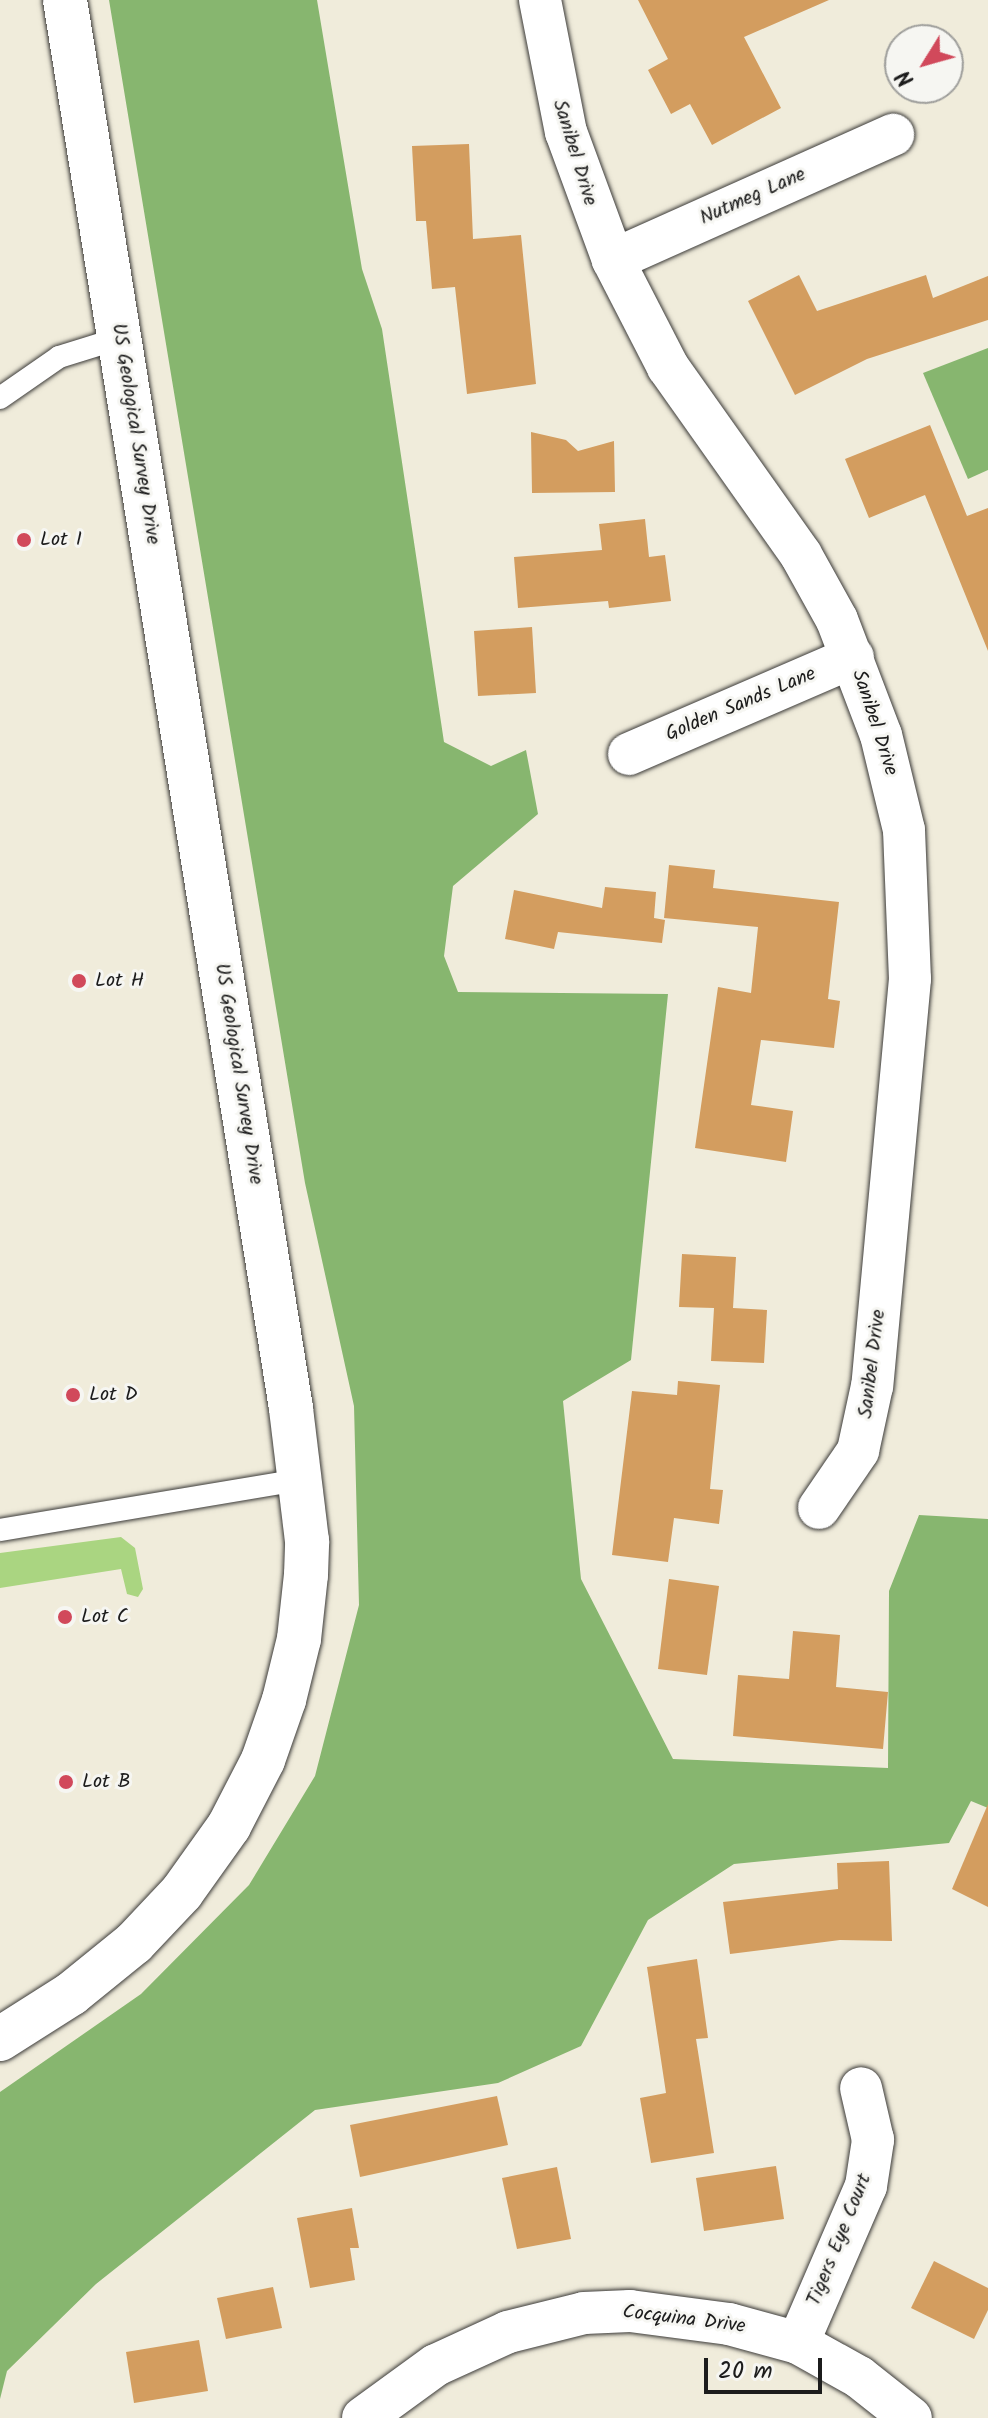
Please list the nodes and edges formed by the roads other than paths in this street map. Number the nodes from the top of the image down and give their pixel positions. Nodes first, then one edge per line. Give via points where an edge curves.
1 (65, 0) edge
2 (540, 0) edge
3 (893, 135) dead end
4 (613, 260) junction
5 (120, 338) junction
6 (0, 398) edge
7 (853, 657) junction
8 (629, 754) dead end
9 (300, 1480) junction
10 (819, 1508) dead end
11 (0, 1530) edge
12 (0, 2039) edge
13 (861, 2088) dead end
14 (798, 2343) junction
15 (363, 2418) edge
16 (911, 2418) edge

1 - 5 street, US Geological Survey Drive
2 - 4 street, Sanibel Drive via 563,120
3 - 4 street, Nutmeg Lane
4 - 7 street, Sanibel Drive via 674,376 819,584
5 - 6 lane via 59,357
5 - 9 street, US Geological Survey Drive
7 - 8 street, Golden Sands Lane
7 - 10 street, Sanibel Drive via 881,735 904,830 910,979 866,1428 846,1472
9 - 11 lane
9 - 12 street, US Geological Survey Drive via 307,1541 299,1639 281,1710 250,1788 204,1863 158,1919 103,1970
13 - 14 street, Tigers Eye Court via 873,2140 866,2186
14 - 15 street, Cocquina Drive via 766,2331 678,2315 584,2313 543,2320 474,2345 399,2389
14 - 16 street, Cocquina Drive via 859,2377

